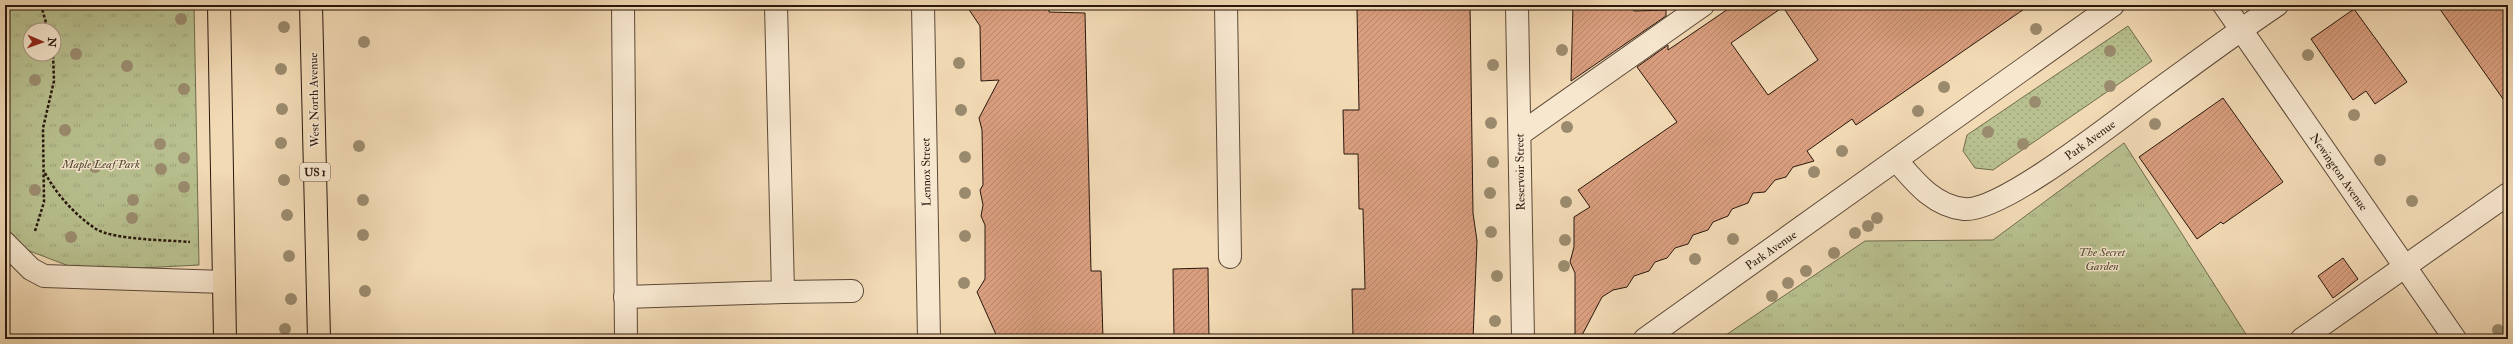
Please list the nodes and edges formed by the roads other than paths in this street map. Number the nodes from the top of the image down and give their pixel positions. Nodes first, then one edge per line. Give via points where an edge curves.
1 (219, 5) edge
2 (311, 5) edge
3 (622, 5) edge
4 (776, 5) edge
5 (923, 5) edge
6 (1226, 5) edge
7 (1518, 5) edge
8 (1702, 5) edge
9 (2113, 5) edge
10 (2224, 5) edge
11 (2277, 5) edge
12 (2241, 30) junction
13 (1520, 134) junction
14 (1897, 161) junction
15 (2508, 194) edge
16 (11, 249) edge
17 (1230, 257) dead end
18 (2403, 266) junction
19 (224, 282) junction
20 (852, 290) dead end
21 (783, 292) junction
22 (625, 297) junction
23 (225, 339) edge
24 (319, 339) edge
25 (626, 339) edge
26 (929, 339) edge
27 (1523, 339) edge
28 (1645, 339) edge
29 (2302, 339) edge
30 (2455, 339) edge

1 - 19 main road
2 - 24 main road, West North Avenue / US 1
3 - 22 street
4 - 21 street
5 - 26 street, Lennox Street
6 - 17 street
7 - 13 street, Reservoir Street
8 - 13 street
9 - 14 street, Park Avenue
10 - 12 street, Newington Avenue
11 - 12 street, Park Avenue
12 - 14 street, Park Avenue via 2044,173 1995,201 1965,209 1944,204 1922,190
12 - 18 street, Newington Avenue
13 - 27 street, Reservoir Street
14 - 28 street, Park Avenue
15 - 18 street
16 - 19 street via 31,270 44,276
18 - 29 street
18 - 30 street, Newington Avenue
19 - 23 main road
20 - 21 street
21 - 22 street
22 - 25 street

